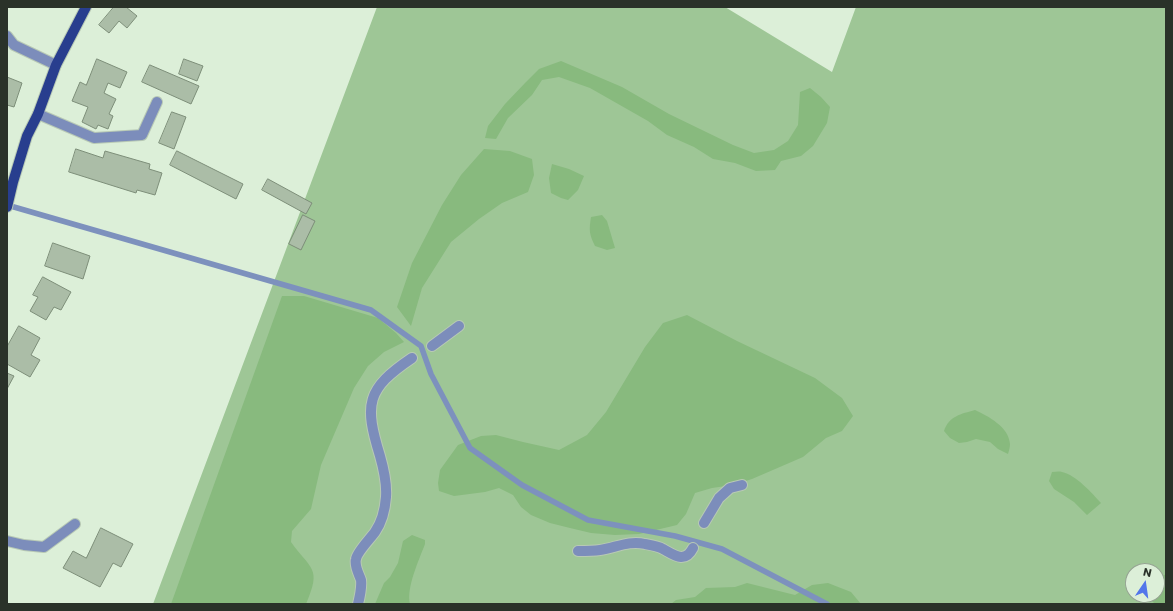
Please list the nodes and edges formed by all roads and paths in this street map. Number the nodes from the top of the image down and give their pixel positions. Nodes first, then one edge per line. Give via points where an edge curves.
1 (86, 7) edge
2 (7, 36) edge
3 (56, 65) junction
4 (157, 102) dead end
5 (38, 114) junction
6 (7, 207) edge
7 (459, 326) dead end
8 (432, 346) dead end
9 (412, 358) dead end
10 (742, 485) dead end
11 (704, 523) dead end
12 (75, 524) dead end
13 (7, 541) edge
14 (694, 548) dead end
15 (578, 551) dead end
16 (358, 604) edge

1 - 3 main road
2 - 3 street via 14,45
3 - 5 main road
4 - 5 street via 142,135 94,138
5 - 6 main road via 27,136
7 - 8 street
9 - 16 street via 385,380 372,400 371,425 384,472 386,496 380,522 356,559 361,580
10 - 11 street via 730,488 718,498
12 - 13 street via 44,547
14 - 15 street via 684,557 643,543

